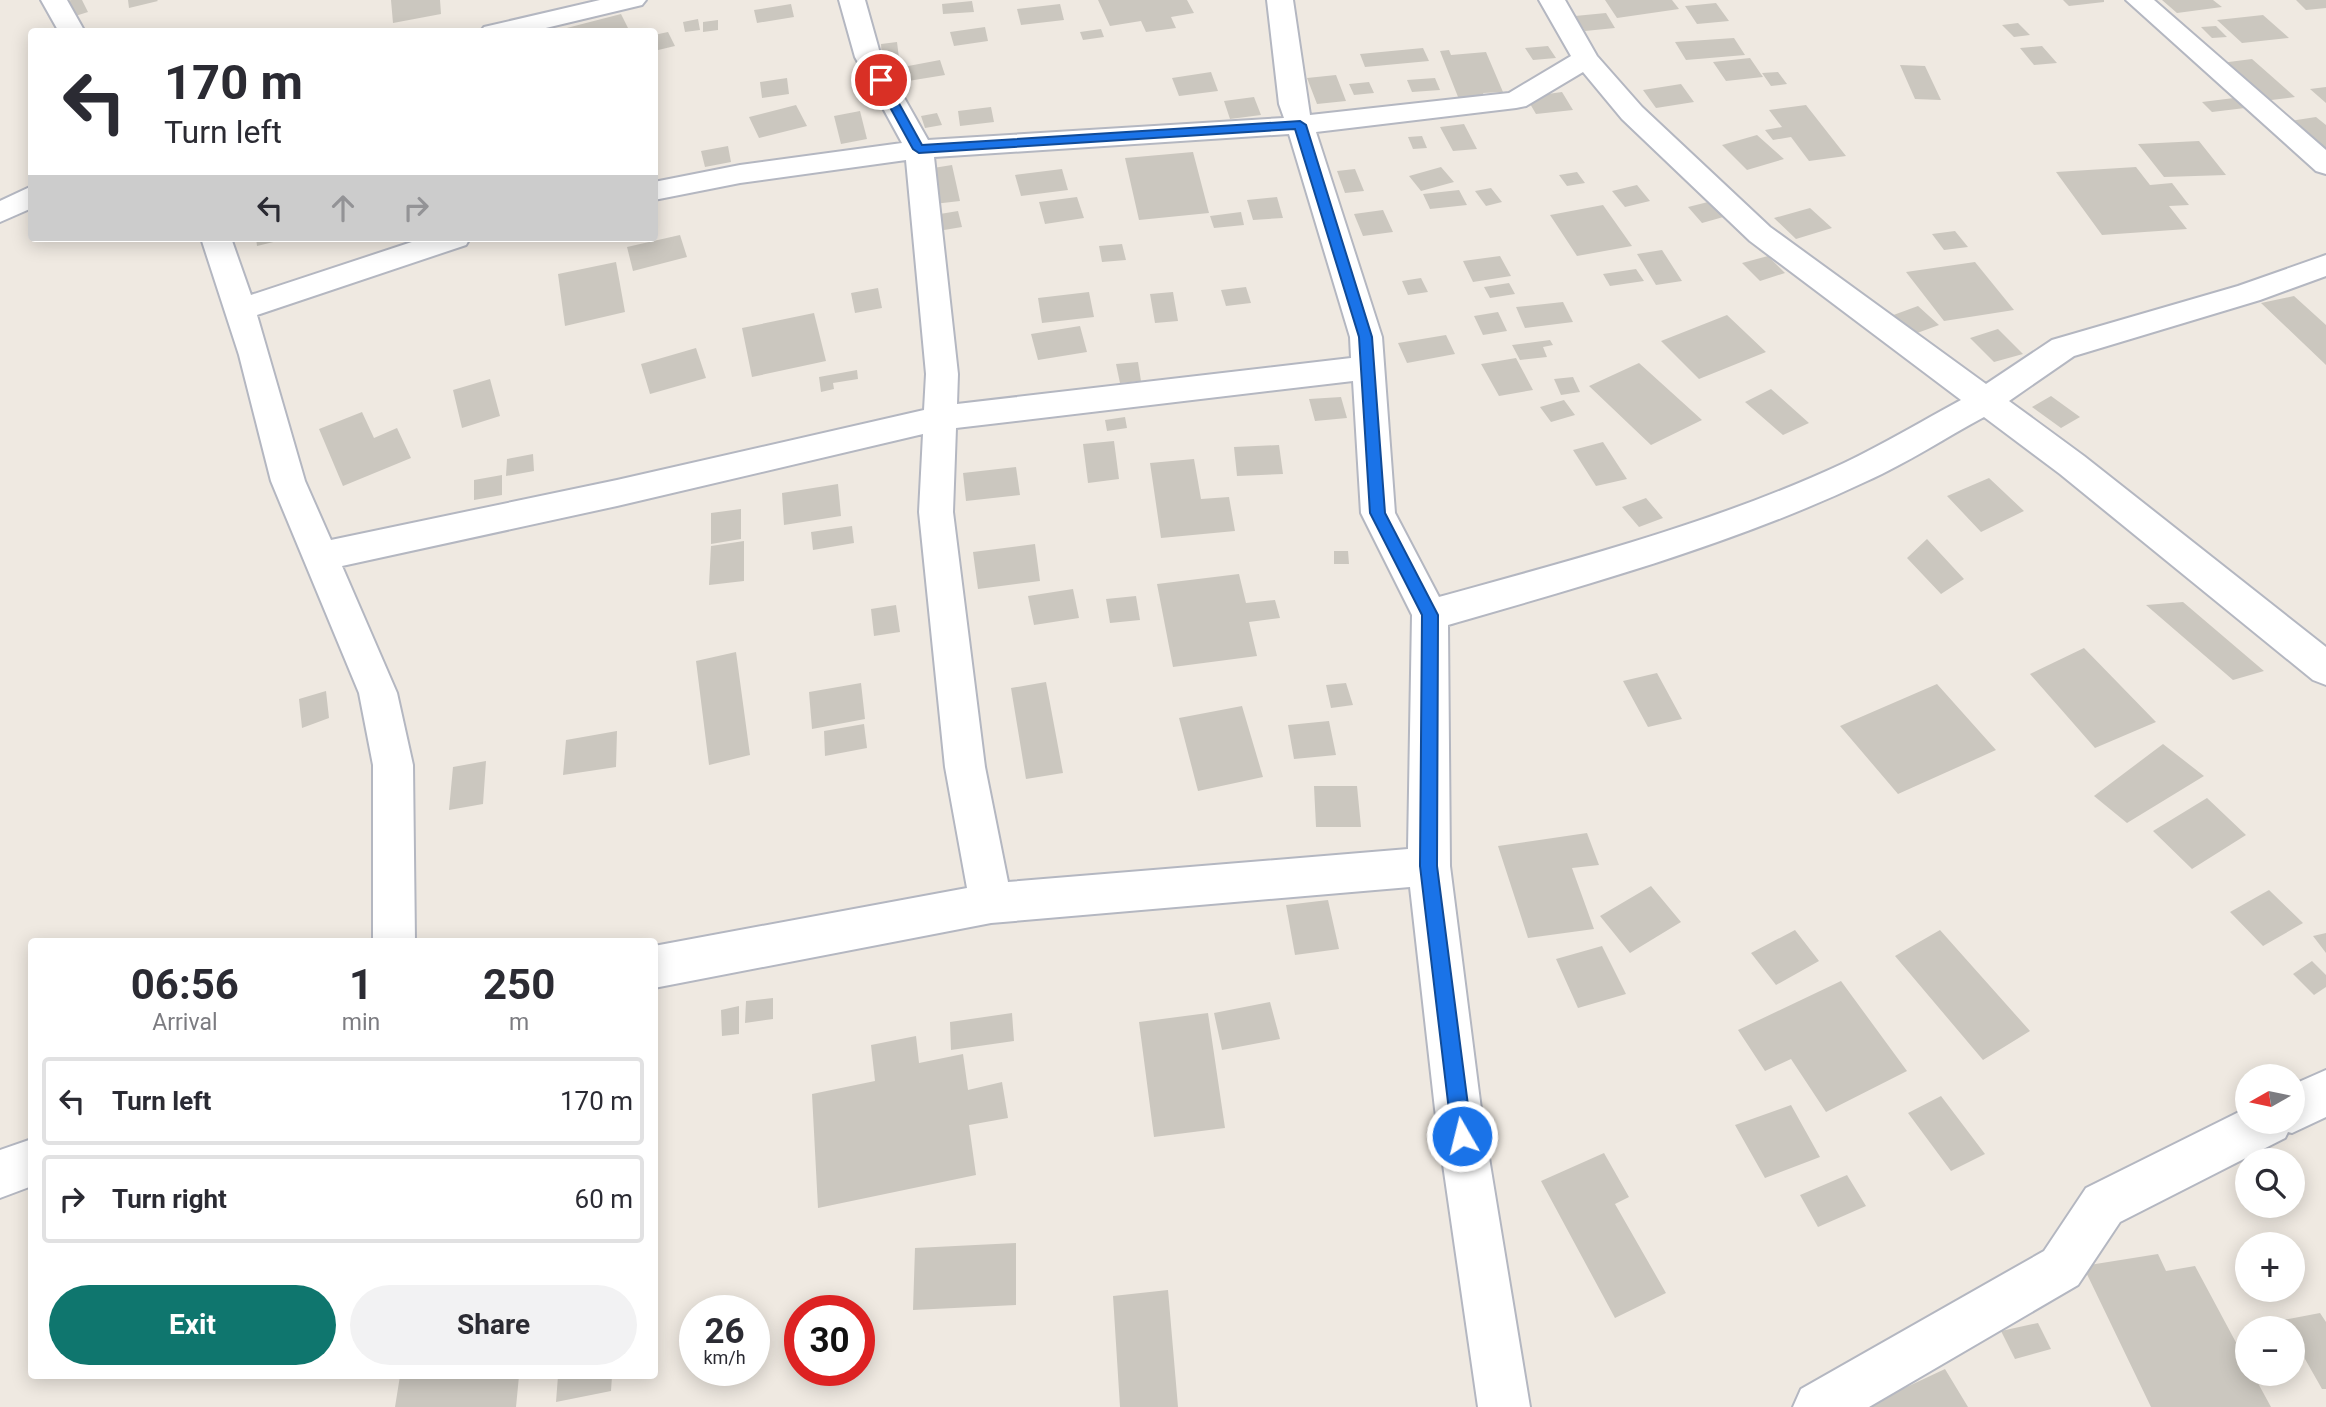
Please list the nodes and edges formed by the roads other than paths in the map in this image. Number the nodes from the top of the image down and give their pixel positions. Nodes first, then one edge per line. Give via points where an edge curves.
1 (54, 0) edge
2 (633, 0) edge
3 (852, 0) edge
4 (1280, 0) edge
5 (1552, 0) edge
6 (2139, 0) edge
7 (603, 3) edge
8 (70, 28) edge
9 (508, 28) edge
10 (1586, 60) junction
11 (1300, 125) junction
12 (919, 149) junction
13 (2326, 165) edge
14 (658, 190) edge
15 (28, 197) edge
16 (0, 213) edge
17 (217, 242) edge
18 (444, 242) edge
19 (2326, 265) edge
20 (240, 310) junction
21 (1368, 368) junction
22 (1987, 400) junction
23 (940, 418) junction
24 (321, 556) junction
25 (1430, 615) junction
26 (2326, 668) edge
27 (1429, 866) junction
28 (991, 903) junction
29 (394, 938) edge
30 (658, 966) edge
31 (2326, 1093) edge
32 (2305, 1104) edge
33 (2245, 1134) edge
34 (28, 1164) edge
35 (0, 1174) edge
36 (1504, 1407) edge
37 (1819, 1407) edge

1 - 8 street
2 - 7 street
3 - 12 street via 868,57
4 - 11 street via 1293,104
5 - 10 street
6 - 13 street
7 - 9 street
10 - 11 street via 1516,100
10 - 22 street via 1632,113 1760,234
11 - 12 street
11 - 21 street via 1366,337
12 - 14 street
12 - 23 street via 943,374
15 - 16 street
17 - 20 street
18 - 20 street
19 - 22 street via 2249,293 2063,348
20 - 24 street via 288,481
21 - 23 street
21 - 25 street via 1378,513
22 - 25 street via 1856,472 1726,524
22 - 26 street
23 - 24 street
23 - 28 street via 936,512 965,767
24 - 29 street via 378,693 393,765
25 - 27 street
27 - 28 street
27 - 36 street via 1458,1109
28 - 30 street
31 - 32 street
33 - 37 street via 2103,1205 2061,1268
34 - 35 street

